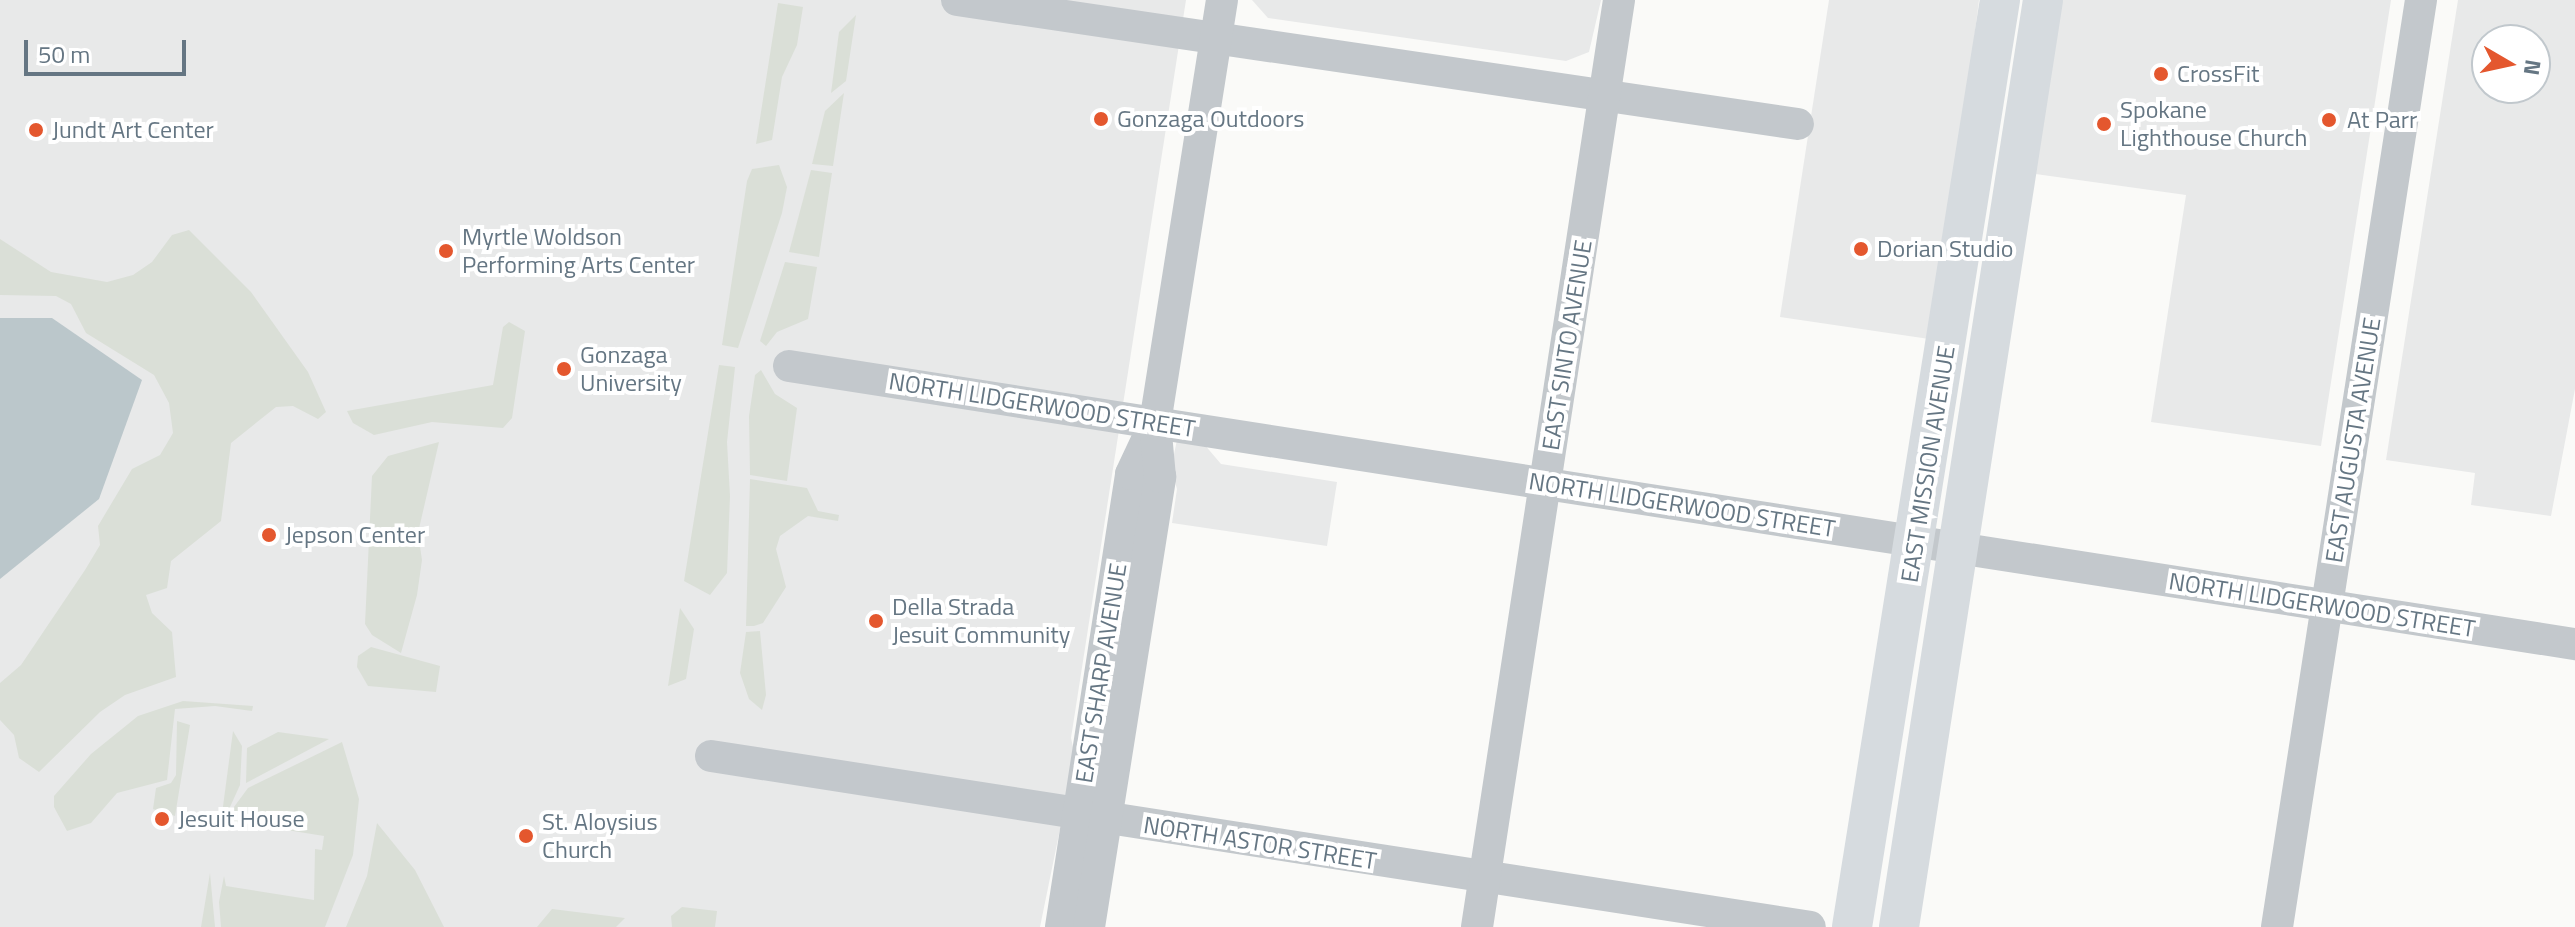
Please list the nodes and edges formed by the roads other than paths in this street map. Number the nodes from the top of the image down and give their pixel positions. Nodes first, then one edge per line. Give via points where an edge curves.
1 (957, 0) edge
2 (1222, 0) edge
3 (1619, 0) edge
4 (2000, 0) edge
5 (2043, 0) edge
6 (2421, 0) edge
7 (1216, 39) junction
8 (1604, 97) junction
9 (1798, 124) dead end
10 (789, 366) dead end
11 (1155, 423) junction
12 (1546, 484) junction
13 (1917, 542) junction
14 (1956, 548) junction
15 (2328, 606) junction
16 (2575, 644) edge
17 (711, 756) dead end
18 (1092, 816) junction
19 (1484, 878) junction
20 (1061, 927) edge
21 (1089, 927) edge
22 (1477, 927) edge
23 (1810, 927) edge
24 (1852, 927) edge
25 (1899, 927) edge
26 (2277, 927) edge

1 - 7 street
2 - 7 street, EAST SHARP AVENUE
3 - 8 street, EAST SINTO AVENUE
4 - 13 main road, EAST MISSION AVENUE
5 - 14 main road, EAST MISSION AVENUE
6 - 15 street, EAST AUGUSTA AVENUE
7 - 8 street
7 - 11 street, EAST SHARP AVENUE
8 - 9 street
8 - 12 street, EAST SINTO AVENUE
10 - 11 street, NORTH LIDGERWOOD STREET
11 - 12 street, NORTH LIDGERWOOD STREET
11 - 18 street, EAST SHARP AVENUE via 1131,474
12 - 13 street, NORTH LIDGERWOOD STREET
12 - 19 street, EAST SINTO AVENUE
13 - 14 street, NORTH LIDGERWOOD STREET
13 - 24 main road, EAST MISSION AVENUE
14 - 15 street, NORTH LIDGERWOOD STREET
14 - 25 main road, EAST MISSION AVENUE
15 - 16 street, NORTH LIDGERWOOD STREET
15 - 26 street, EAST AUGUSTA AVENUE
17 - 18 street, NORTH ASTOR STREET
18 - 19 street, NORTH ASTOR STREET
18 - 20 street, EAST SHARP AVENUE
18 - 21 street, EAST SHARP AVENUE
19 - 22 street, EAST SINTO AVENUE
19 - 23 street, NORTH ASTOR STREET

